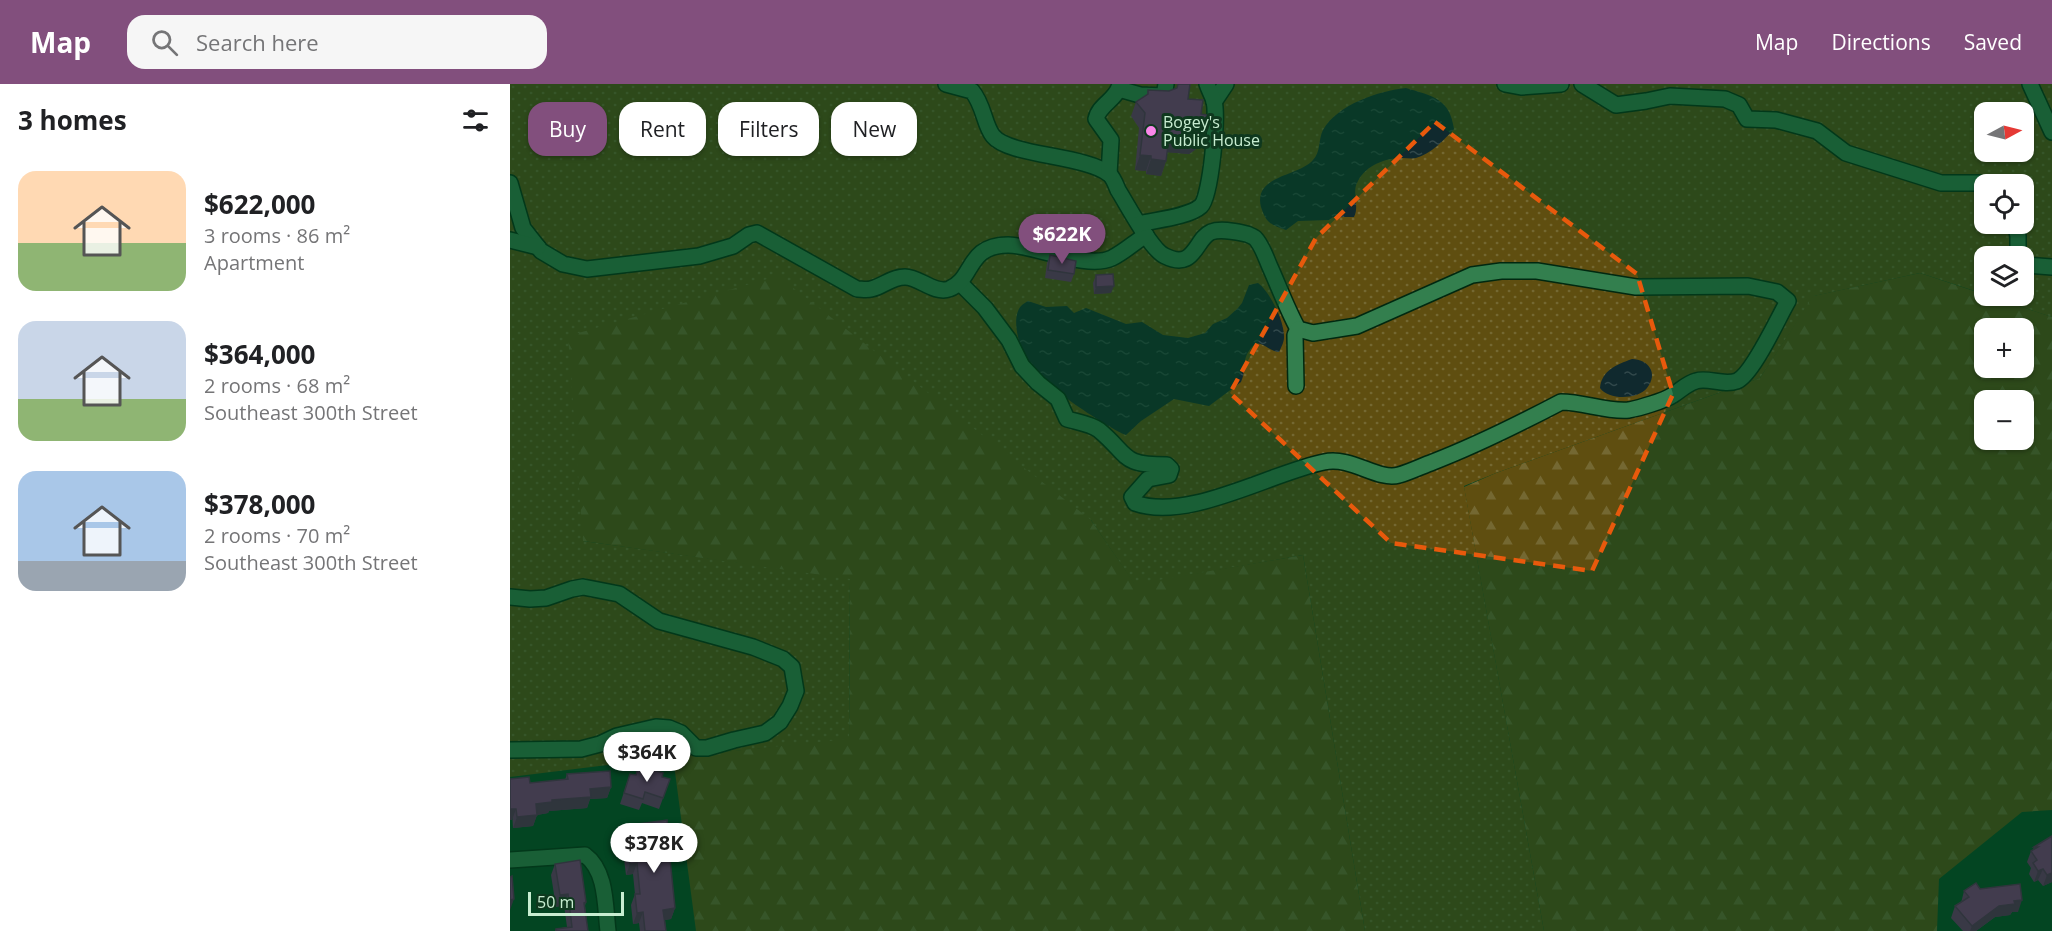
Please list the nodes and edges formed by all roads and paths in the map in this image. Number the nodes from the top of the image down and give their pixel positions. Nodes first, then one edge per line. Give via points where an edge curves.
1 (946, 84) edge
2 (1166, 84) edge
3 (1207, 84) edge
4 (1226, 84) edge
5 (1505, 84) edge
6 (1561, 84) edge
7 (1582, 84) edge
8 (2030, 84) edge
9 (1119, 86) edge
10 (1214, 102) junction
11 (2046, 102) edge
12 (2052, 132) edge
13 (1109, 174) junction
14 (510, 183) edge
15 (1974, 183) edge
16 (1143, 229) junction
17 (510, 240) edge
18 (538, 247) junction
19 (2034, 266) edge
20 (2052, 267) edge
21 (960, 283) junction
22 (1298, 329) junction
23 (1296, 386) dead end
24 (510, 597) edge
25 (510, 750) edge
26 (510, 860) edge
27 (608, 931) edge

1 - 13 street via 972,91 992,135 1000,141
2 - 9 street via 1164,96 1140,95
3 - 10 street
4 - 10 street
5 - 6 street
7 - 15 street via 1616,105 1670,96 1725,99 1739,105 1747,119 1776,120 1817,131 1846,153 1941,183
8 - 11 street
9 - 13 street via 1119,92 1098,111 1096,119 1111,140
10 - 16 street via 1208,191 1202,205
11 - 12 street
13 - 16 street
14 - 18 street via 523,228
16 - 21 street via 1110,259 1086,260 1008,245 987,249 974,258
16 - 22 street via 1161,255 1177,261 1198,249 1212,232 1222,230 1256,239
17 - 18 street
18 - 21 street via 563,264 587,269 699,256 733,246 757,233 857,289 871,290 892,279 908,277 947,290
19 - 20 street
21 - 22 street via 1009,340 1022,366 1058,399 1067,419 1097,429 1125,458 1171,469 1169,475 1148,479 1132,497 1135,503 1157,508 1207,500 1304,467 1338,460 1389,477 1398,476 1454,454 1561,402 1630,410 1671,396 1700,380 1738,380 1750,370 1788,301 1778,292 1748,286 1636,287 1536,271 1501,271 1472,275 1357,326 1313,333
22 - 23 street
24 - 25 street via 546,598 583,587 619,594 659,621 783,659 792,667 796,691 780,722 765,734 707,748 696,748 681,733 656,727 581,749
26 - 27 street via 585,855 599,875

